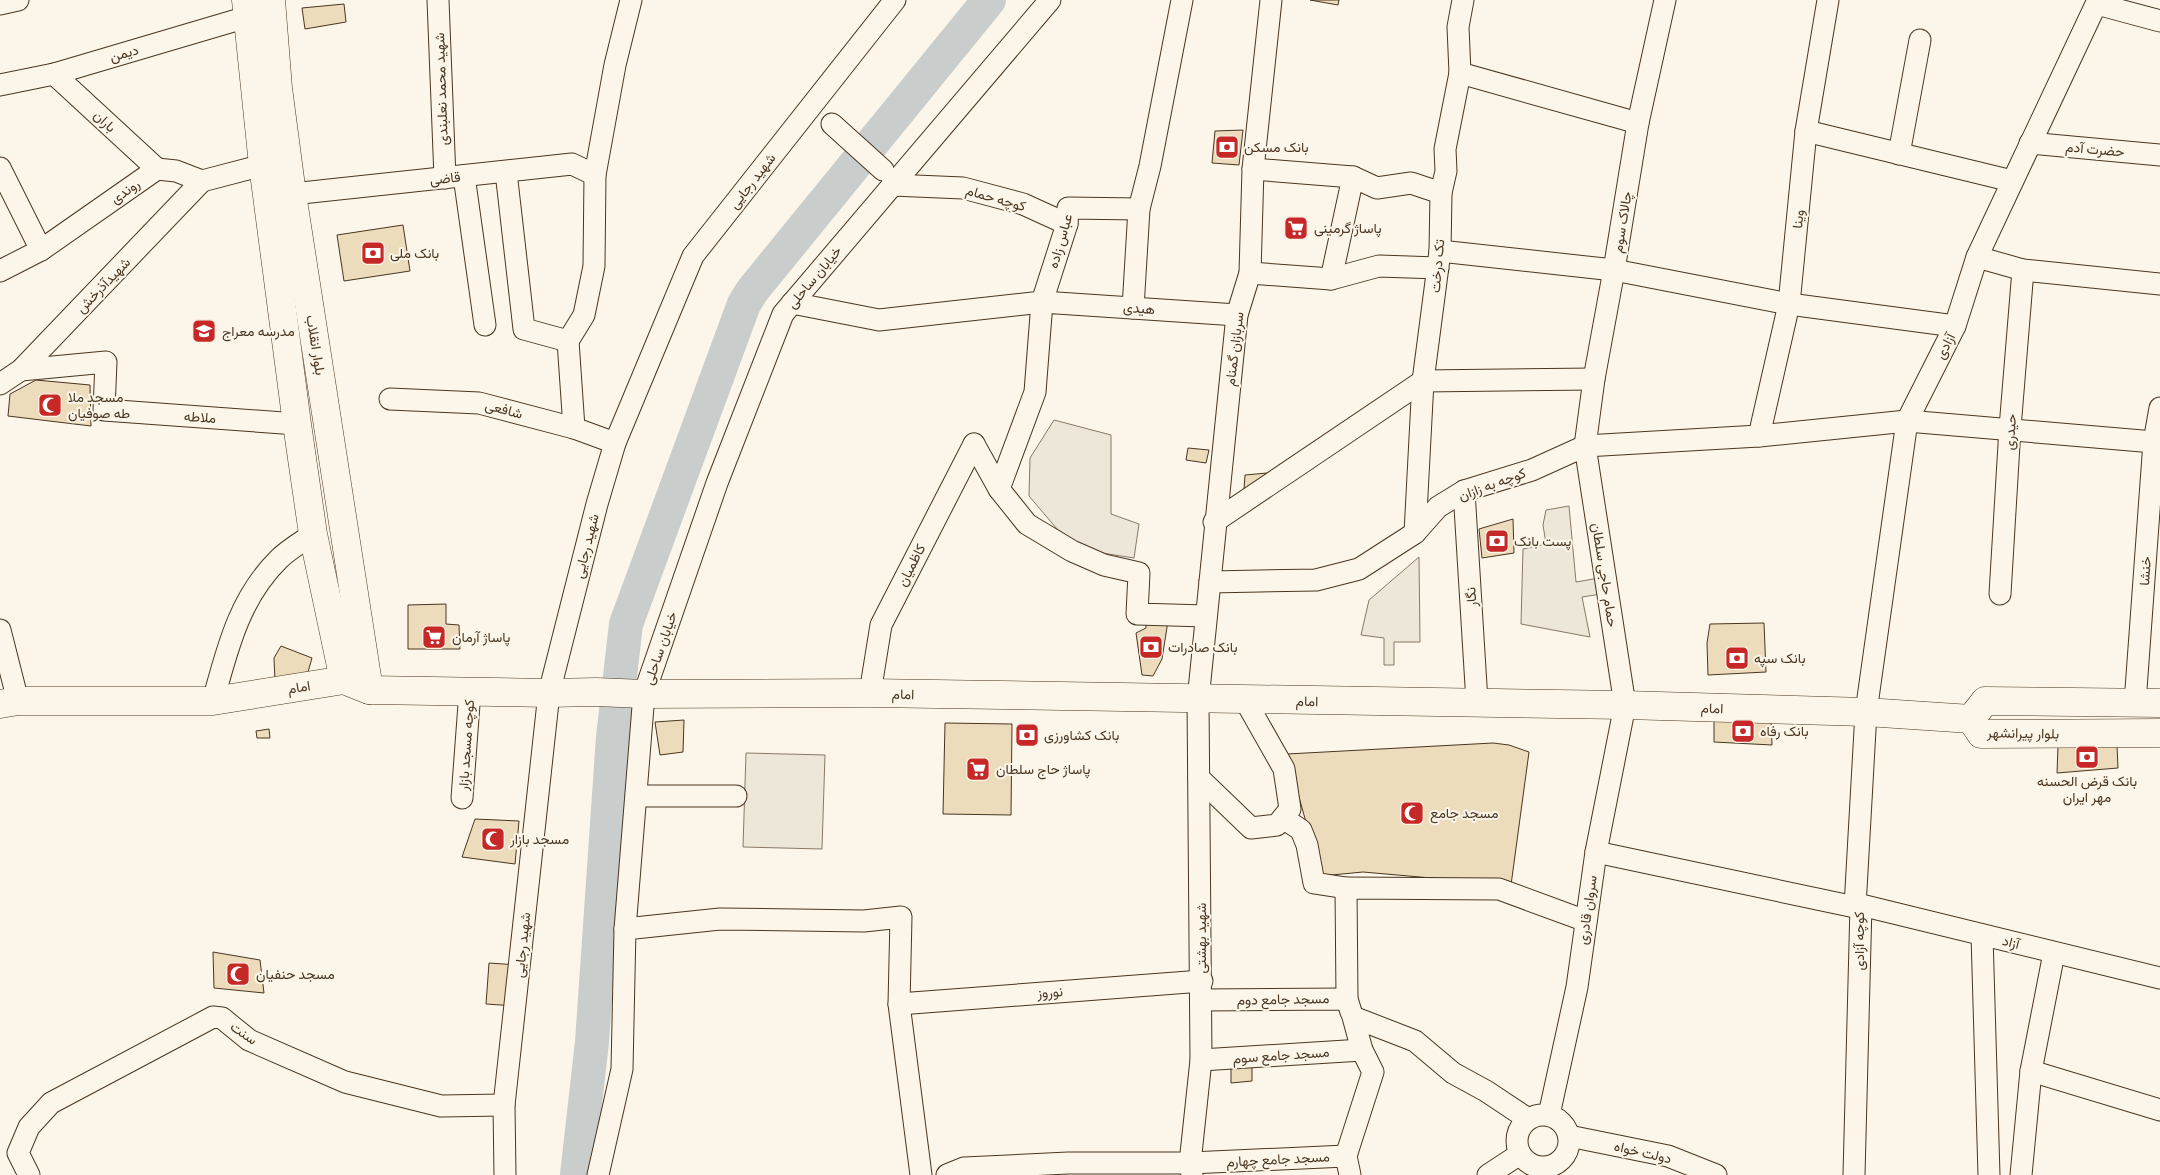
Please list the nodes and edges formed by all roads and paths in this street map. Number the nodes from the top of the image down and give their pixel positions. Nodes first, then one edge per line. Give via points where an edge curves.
1 (18, 0) edge
2 (271, 0) edge
3 (438, 0) edge
4 (631, 0) edge
5 (895, 0) edge
6 (1050, 0) edge
7 (1182, 0) edge
8 (1271, 0) edge
9 (1463, 0) edge
10 (1664, 0) edge
11 (1828, 0) edge
12 (2098, 2) edge
13 (0, 4) edge
14 (247, 8) edge
15 (2160, 22) edge
16 (1920, 40) dead end
17 (54, 74) junction
18 (1460, 74) junction
19 (0, 85) edge
20 (1638, 123) junction
21 (832, 124) dead end
22 (1806, 131) junction
23 (2030, 143) junction
24 (1899, 154) junction
25 (2160, 154) edge
26 (263, 165) junction
27 (0, 168) edge
28 (157, 169) junction
29 (1253, 169) junction
30 (506, 172) junction
31 (595, 174) junction
32 (454, 177) junction
33 (1353, 177) junction
34 (887, 178) junction
35 (2012, 181) junction
36 (202, 182) junction
37 (1441, 193) junction
38 (292, 194) junction
39 (1139, 209) junction
40 (1067, 224) junction
41 (41, 250) junction
42 (1977, 257) junction
43 (1439, 260) junction
44 (1614, 270) junction
45 (2024, 270) junction
46 (0, 271) edge
47 (1250, 273) junction
48 (1332, 279) junction
49 (2160, 284) edge
50 (1042, 302) junction
51 (792, 303) junction
52 (1789, 304) junction
53 (1133, 308) junction
54 (1237, 315) junction
55 (486, 325) dead end
56 (1955, 326) junction
57 (568, 342) junction
58 (21, 370) junction
59 (1594, 379) junction
60 (1423, 381) junction
61 (0, 384) edge
62 (390, 399) dead end
63 (2160, 408) edge
64 (1907, 421) junction
65 (297, 424) junction
66 (574, 428) junction
67 (2010, 428) junction
68 (1759, 436) junction
69 (2154, 442) junction
70 (615, 443) junction
71 (1586, 446) junction
72 (999, 489) junction
73 (1464, 492) junction
74 (2154, 520) edge
75 (1214, 522) junction
76 (1414, 533) junction
77 (313, 534) junction
78 (1210, 582) junction
79 (2000, 594) dead end
80 (1206, 616) junction
81 (0, 630) edge
82 (344, 680) junction
83 (369, 690) junction
84 (470, 691) junction
85 (549, 693) junction
86 (870, 693) junction
87 (644, 694) junction
88 (1198, 700) junction
89 (1245, 700) junction
90 (213, 701) junction
91 (1477, 702) junction
92 (9, 703) edge
93 (2147, 703) edge
94 (1624, 705) junction
95 (1866, 712) junction
96 (1971, 719) junction
97 (2160, 733) edge
98 (1199, 778) junction
99 (636, 796) junction
100 (736, 796) dead end
101 (462, 798) dead end
102 (1283, 818) junction
103 (1596, 852) junction
104 (1346, 888) junction
105 (1858, 906) junction
106 (1586, 921) junction
107 (625, 929) junction
108 (1982, 935) junction
109 (2054, 953) junction
110 (2160, 978) edge
111 (1201, 991) junction
112 (899, 1004) junction
113 (1350, 1008) junction
114 (1362, 1050) junction
115 (1201, 1060) junction
116 (2031, 1071) junction
117 (504, 1105) junction
118 (2160, 1110) edge
119 (1549, 1115) junction
120 (1528, 1119) junction
121 (1568, 1136) junction
122 (1520, 1154) junction
123 (1348, 1166) edge
124 (1066, 1169) edge
125 (1191, 1169) edge
126 (1538, 1171) edge
127 (29, 1175) edge
128 (505, 1175) edge
129 (598, 1175) edge
130 (921, 1175) edge
131 (947, 1175) edge
132 (1488, 1175) edge
133 (1716, 1175) edge
134 (1854, 1175) edge
135 (1989, 1175) edge
136 (2021, 1175) edge

1 - 13 street
2 - 38 main road, بلوار انقلاب via 278,88
3 - 32 street, شهید محمد نعلبندی
4 - 31 street
5 - 70 street, شهید رجایی via 693,256
6 - 34 street, خیابان ساحلی
7 - 39 street
8 - 29 street, سربازان گمنام
9 - 18 street, تک درخت via 1458,28
10 - 20 street, چالاک سوم
11 - 22 street, وینا
12 - 15 street
12 - 23 street, آزادی
14 - 17 street, دیمن
14 - 26 main road, بلوار انقلاب
16 - 24 street
17 - 19 street, دیمن
17 - 28 street, باران
18 - 20 street
18 - 37 street, تک درخت via 1445,149 1446,171
20 - 44 street, چالاک سوم
21 - 34 street
22 - 24 street
22 - 52 street, وینا
23 - 25 street, حضرت آدم
23 - 35 street, آزادی
24 - 35 street
26 - 36 street
26 - 65 main road, بلوار انقلاب
27 - 41 street
28 - 36 street via 176,171
28 - 41 street, روندی
29 - 33 street
29 - 47 street, سربازان گمنام
30 - 31 street, قاضی via 572,164
30 - 32 street, قاضی
30 - 57 street via 524,329
31 - 57 street via 594,266 584,315
32 - 38 street, قاضی
32 - 55 street, شهید محمد نعلبندی
33 - 37 street via 1377,188 1411,183
33 - 48 street
34 - 40 street, کوچه حمام via 962,188 1023,204
34 - 51 street, خیابان ساحلی
35 - 42 street, آزادی
36 - 58 street, شهیدآذرخش
37 - 43 street, تک درخت
38 - 83 main road, بلوار انقلاب
39 - 40 street, عباس زاده via 1068,208
39 - 53 street
40 - 50 street, عباس زاده
41 - 46 street, روندی
42 - 45 street
42 - 56 street, آزادی
43 - 44 street
43 - 48 street via 1379,266
43 - 60 street, تک درخت
44 - 52 street
44 - 59 street, چالاک سوم
45 - 49 street
45 - 67 street, حیدری
47 - 48 street
47 - 54 street, سربازان گمنام
50 - 51 street via 879,320
50 - 53 street, هیدی
50 - 72 street, عباس زاده via 1035,392
51 - 87 street, خیابان ساحلی via 783,314 717,483
52 - 56 street
52 - 68 street, وینا
53 - 54 street, هیدی
54 - 75 street, سربازان گمنام
56 - 64 street, آزادی
57 - 66 street
58 - 61 street, شهیدآذرخش
58 - 65 street, ملاطه via 106,362 104,410
59 - 60 street
59 - 71 street, چالاک سوم
60 - 75 street
60 - 76 street, تک درخت
62 - 66 street, شافعی via 479,403
63 - 69 street, خنشا
64 - 67 street
64 - 68 street
64 - 95 street, آزادی
65 - 77 main road, بلوار انقلاب
66 - 70 street, شافعی
67 - 69 street
67 - 79 street, حیدری
68 - 71 street
69 - 74 street, خنشا
70 - 85 street, شهید رجایی
71 - 73 street, کوچه به زازان via 1532,470
71 - 94 street, حمام حاجی سلطان
72 - 80 street via 1026,524 1072,551 1139,573 1136,614
72 - 86 street, کاظمیان via 974,444 880,625
73 - 76 street, کوچه به زازان via 1438,507
73 - 91 street, نگار
74 - 93 street, خنشا
75 - 78 street, سربازان گمنام
76 - 78 street, کوچه به زازان via 1359,569 1316,580
77 - 82 main road, بلوار انقلاب
77 - 90 street via 279,559 244,604
78 - 80 street, سربازان گمنام
80 - 88 street, سربازان گمنام
81 - 92 street
82 - 83 main road
82 - 90 main road, امام
83 - 84 main road
84 - 85 main road
84 - 101 street, کوچه مسجد بازار
85 - 87 main road, امام
85 - 117 street, شهید رجایی
86 - 87 main road, امام
86 - 88 main road, امام
87 - 99 street, خیابان ساحلی
88 - 89 main road, امام
88 - 98 street, شهید بهشتی
89 - 91 main road, امام
89 - 102 street via 1284,769 1290,809
90 - 92 main road, امام
91 - 94 main road, امام
93 - 96 main road, بلوار پیرانشهر via 1985,701
94 - 95 main road, امام
94 - 103 street, سروان قادری
95 - 96 main road, امام
95 - 105 street, کوچه آزادی
96 - 97 main road, بلوار پیرانشهر via 1981,734
98 - 102 street via 1251,828 1278,825
98 - 111 street, شهید بهشتی
99 - 100 street
99 - 107 street, خیابان ساحلی
102 - 104 street via 1301,830 1314,883
103 - 105 street, آزاد
103 - 106 street, سروان قادری
104 - 106 street via 1499,889
104 - 113 street
105 - 108 street, آزاد
105 - 134 street, کوچه آزادی
106 - 119 street, سروان قادری via 1577,987
107 - 112 street via 720,919 864,921 901,917
107 - 129 street, خیابان ساحلی via 622,1069
108 - 109 street, آزاد
108 - 135 street
109 - 110 street, آزاد
109 - 116 street
111 - 112 street, نوروز
111 - 113 street, مسجد جامع دوم
111 - 115 street, شهید بهشتی
112 - 130 street
113 - 114 street
113 - 120 street via 1415,1041 1453,1073
114 - 115 street, مسجد جامع سوم
114 - 123 street via 1372,1072
115 - 125 street, شهید بهشتی
116 - 118 street
116 - 136 street
117 - 127 street, سنت via 441,1106 345,1082 249,1040 222,1018 213,1017 51,1103 29,1127 18,1152
117 - 128 street, شهید رجایی
119 - 120 street
119 - 121 street via 1562,1122
120 - 122 street via 1517,1139
121 - 126 street via 1567,1152 1562,1159
121 - 133 street, دولت خواه via 1668,1156
122 - 126 street
122 - 132 street
123 - 125 street, مسجد جامع چهارم
124 - 125 street, مسجد جامع چهارم
124 - 131 street, مسجد جامع چهارم via 964,1168

